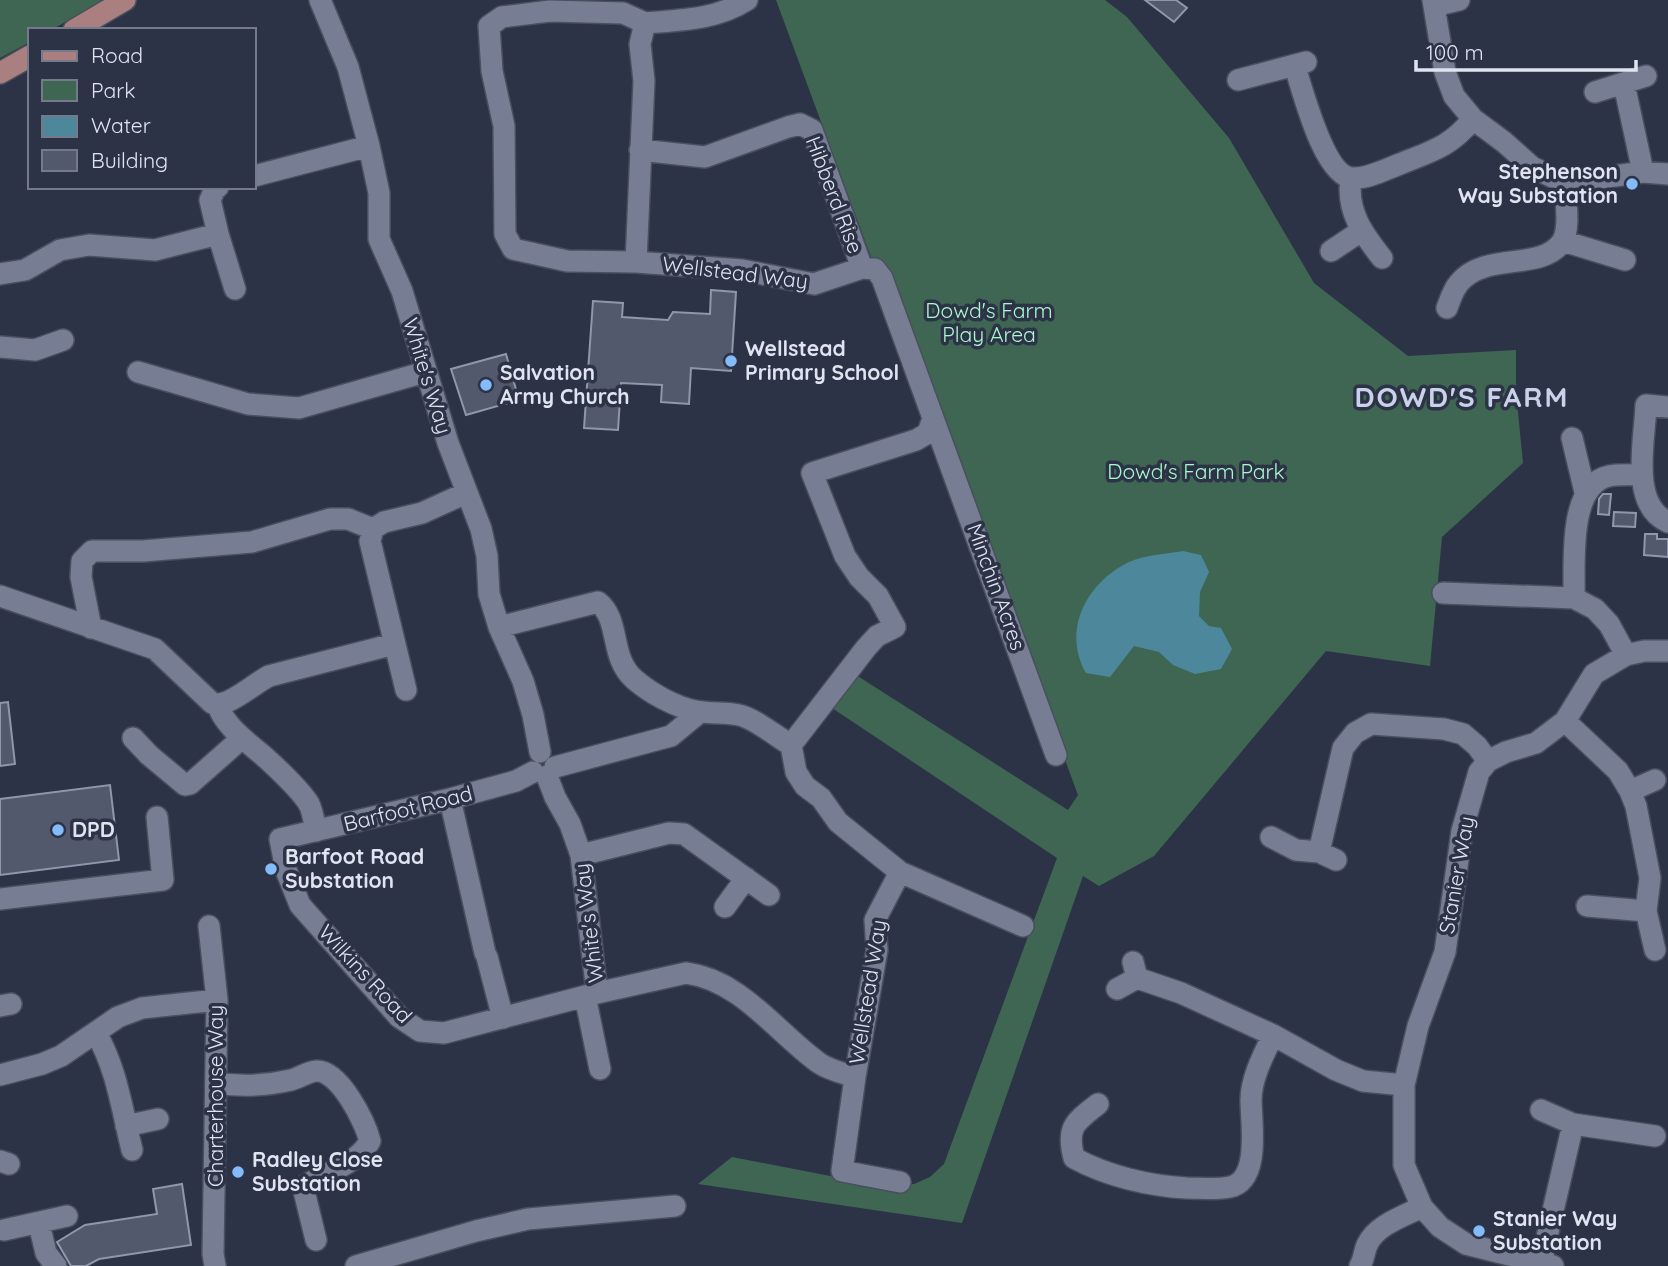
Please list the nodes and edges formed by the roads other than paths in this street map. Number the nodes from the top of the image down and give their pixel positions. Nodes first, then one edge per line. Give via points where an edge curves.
1 (125, 0) edge
2 (320, 0) edge
3 (747, 0) edge
4 (1459, 0) edge
5 (1434, 3) edge
6 (645, 23) junction
7 (77, 28) edge
8 (28, 56) edge
9 (0, 73) edge
10 (1646, 76) dead end
11 (1238, 80) dead end
12 (1625, 85) junction
13 (1595, 92) dead end
14 (1473, 119) junction
15 (369, 146) junction
16 (640, 150) junction
17 (1643, 172) junction
18 (1668, 174) edge
19 (256, 175) edge
20 (1351, 179) junction
21 (1564, 183) junction
22 (215, 189) edge
23 (1361, 231) junction
24 (218, 234) junction
25 (1563, 241) junction
26 (1331, 251) dead end
27 (1382, 258) dead end
28 (1625, 260) dead end
29 (636, 262) junction
30 (862, 268) junction
31 (0, 274) edge
32 (235, 289) dead end
33 (1447, 307) dead end
34 (63, 340) dead end
35 (0, 348) edge
36 (138, 372) dead end
37 (425, 372) junction
38 (1668, 407) edge
39 (932, 421) junction
40 (1572, 438) dead end
41 (1642, 475) junction
42 (1585, 492) junction
43 (466, 493) junction
44 (1668, 522) edge
45 (373, 529) junction
46 (1441, 594) dead end
47 (0, 596) edge
48 (1574, 598) junction
49 (499, 627) junction
50 (91, 628) junction
51 (394, 644) junction
52 (1668, 651) edge
53 (1626, 655) junction
54 (406, 690) dead end
55 (218, 706) junction
56 (700, 712) junction
57 (1565, 721) junction
58 (133, 738) dead end
59 (242, 738) junction
60 (791, 745) junction
61 (1056, 755) dead end
62 (1488, 761) junction
63 (544, 767) junction
64 (1655, 780) dead end
65 (1630, 791) junction
66 (450, 799) junction
67 (157, 817) dead end
68 (316, 831) junction
69 (1271, 837) dead end
70 (280, 839) joint
71 (581, 855) junction
72 (900, 872) junction
73 (746, 878) junction
74 (769, 895) dead end
75 (0, 899) edge
76 (1587, 906) dead end
77 (725, 907) dead end
78 (1646, 911) junction
79 (209, 926) dead end
80 (1023, 926) dead end
81 (1656, 950) dead end
82 (1116, 989) dead end
83 (591, 995) junction
84 (217, 1000) junction
85 (503, 1018) junction
86 (96, 1033) junction
87 (1273, 1035) junction
88 (600, 1069) dead end
89 (0, 1075) edge
90 (855, 1077) junction
91 (216, 1083) junction
92 (1404, 1085) junction
93 (1098, 1104) dead end
94 (1541, 1110) dead end
95 (158, 1119) dead end
96 (1573, 1124) junction
97 (126, 1126) junction
98 (1655, 1136) dead end
99 (132, 1150) dead end
100 (900, 1182) dead end
101 (675, 1206) dead end
102 (1422, 1207) junction
103 (67, 1216) dead end
104 (39, 1224) junction
105 (4, 1230) dead end
106 (316, 1240) dead end
107 (1362, 1261) edge
108 (1547, 1264) edge
109 (56, 1266) edge
110 (215, 1266) edge
111 (356, 1266) edge

1 - 7 main road
2 - 15 street, White's Way via 348,67
3 - 6 street via 714,15
4 - 5 street
5 - 14 street via 1445,72 1454,96
6 - 16 street, Wellstead Way via 640,44 644,81
6 - 29 street via 623,13 550,11 502,17 489,26 492,71 504,126 505,234 513,250 567,261
8 - 9 main road
10 - 12 street
11 - 20 street via 1301,64 1324,151 1336,170
12 - 13 street
12 - 17 street
14 - 20 street via 1444,147
14 - 21 street via 1532,167
15 - 19 street
15 - 37 street, White's Way via 379,193 379,239 402,291
16 - 29 street, Wellstead Way
16 - 30 street, Hibberd Rise via 705,157 788,127 800,124 812,130
17 - 18 street
17 - 21 street
20 - 23 street via 1349,193
21 - 25 street
22 - 24 street via 210,200
23 - 26 street
23 - 27 street
24 - 31 street via 155,250 89,246 60,250 26,270
24 - 32 street
25 - 28 street
25 - 33 street via 1537,257 1486,265 1448,280
29 - 30 street, Wellstead Way via 742,270 814,284
30 - 39 street via 875,269 882,278
34 - 35 street via 35,351
36 - 37 street via 248,404 299,408
37 - 43 street, White's Way
38 - 41 street via 1646,405
39 - 60 street via 928,433 916,440 812,473 845,556 878,596 895,627 866,648
39 - 61 street, Minchin Acres
40 - 42 street
41 - 42 street via 1609,476
41 - 44 street via 1651,508
42 - 48 street via 1577,516
43 - 45 street
43 - 49 street, White's Way via 481,529 489,594
45 - 50 street via 348,519 330,519 252,542 92,551 82,561 81,577
45 - 51 street via 370,541
46 - 48 street
47 - 50 street
48 - 53 street via 1595,609 1609,624
49 - 56 street via 598,602 606,608 618,656 631,677 678,705
49 - 63 street, White's Way via 523,681
50 - 55 street via 155,649
51 - 54 street
51 - 55 street via 269,677
52 - 53 street
53 - 57 street via 1594,674
55 - 59 street
56 - 60 street via 741,715
56 - 63 street, Barfoot Road via 670,736
57 - 62 street via 1536,743
57 - 65 street via 1618,771
58 - 59 street via 185,785
59 - 68 street via 305,799
60 - 72 street via 796,772 805,786 821,798 838,822
62 - 69 street via 1463,734 1371,724 1354,733 1343,748 1328,856
62 - 92 street, Stanier Way via 1479,772 1462,831 1445,951 1418,1026
63 - 66 street, Barfoot Road via 516,781
63 - 71 street, White's Way
64 - 65 street
65 - 78 street via 1650,878
66 - 68 street, Barfoot Road
66 - 85 street
67 - 75 street via 163,880
68 - 70 street, Barfoot Road
70 - 85 street, Wilkins Road via 300,905 399,1017 432,1033
71 - 73 street via 668,833 684,834
71 - 83 street, White's Way
72 - 80 street
72 - 90 street, Wellstead Way via 875,920 877,950
73 - 74 street
73 - 77 street
76 - 78 street
78 - 81 street
79 - 84 street, Charterhouse Way
82 - 87 street via 1135,970
83 - 85 street, Wilkins Road
83 - 88 street, White's Way
83 - 90 street, Wellstead Way via 685,974 699,975 747,1001 822,1065
84 - 86 street via 142,1008 118,1017
84 - 91 street, Charterhouse Way
86 - 89 street via 61,1056
86 - 97 street via 115,1075
87 - 92 street via 1363,1081
87 - 93 street via 1250,1098 1254,1140 1247,1171 1232,1187 1155,1186 1074,1158 1069,1140 1071,1113
90 - 100 street via 842,1171
91 - 106 street via 259,1085 316,1071 328,1075 351,1099 370,1141 348,1162 303,1187
91 - 110 street, Charterhouse Way
92 - 102 street, Stanier Way via 1404,1165
94 - 96 street
95 - 97 street
96 - 98 street
96 - 108 street
97 - 99 street
101 - 111 street via 528,1219
102 - 107 street via 1378,1230
102 - 108 street, Stanier Way via 1440,1227 1466,1244
103 - 104 street
104 - 105 street
104 - 109 street

